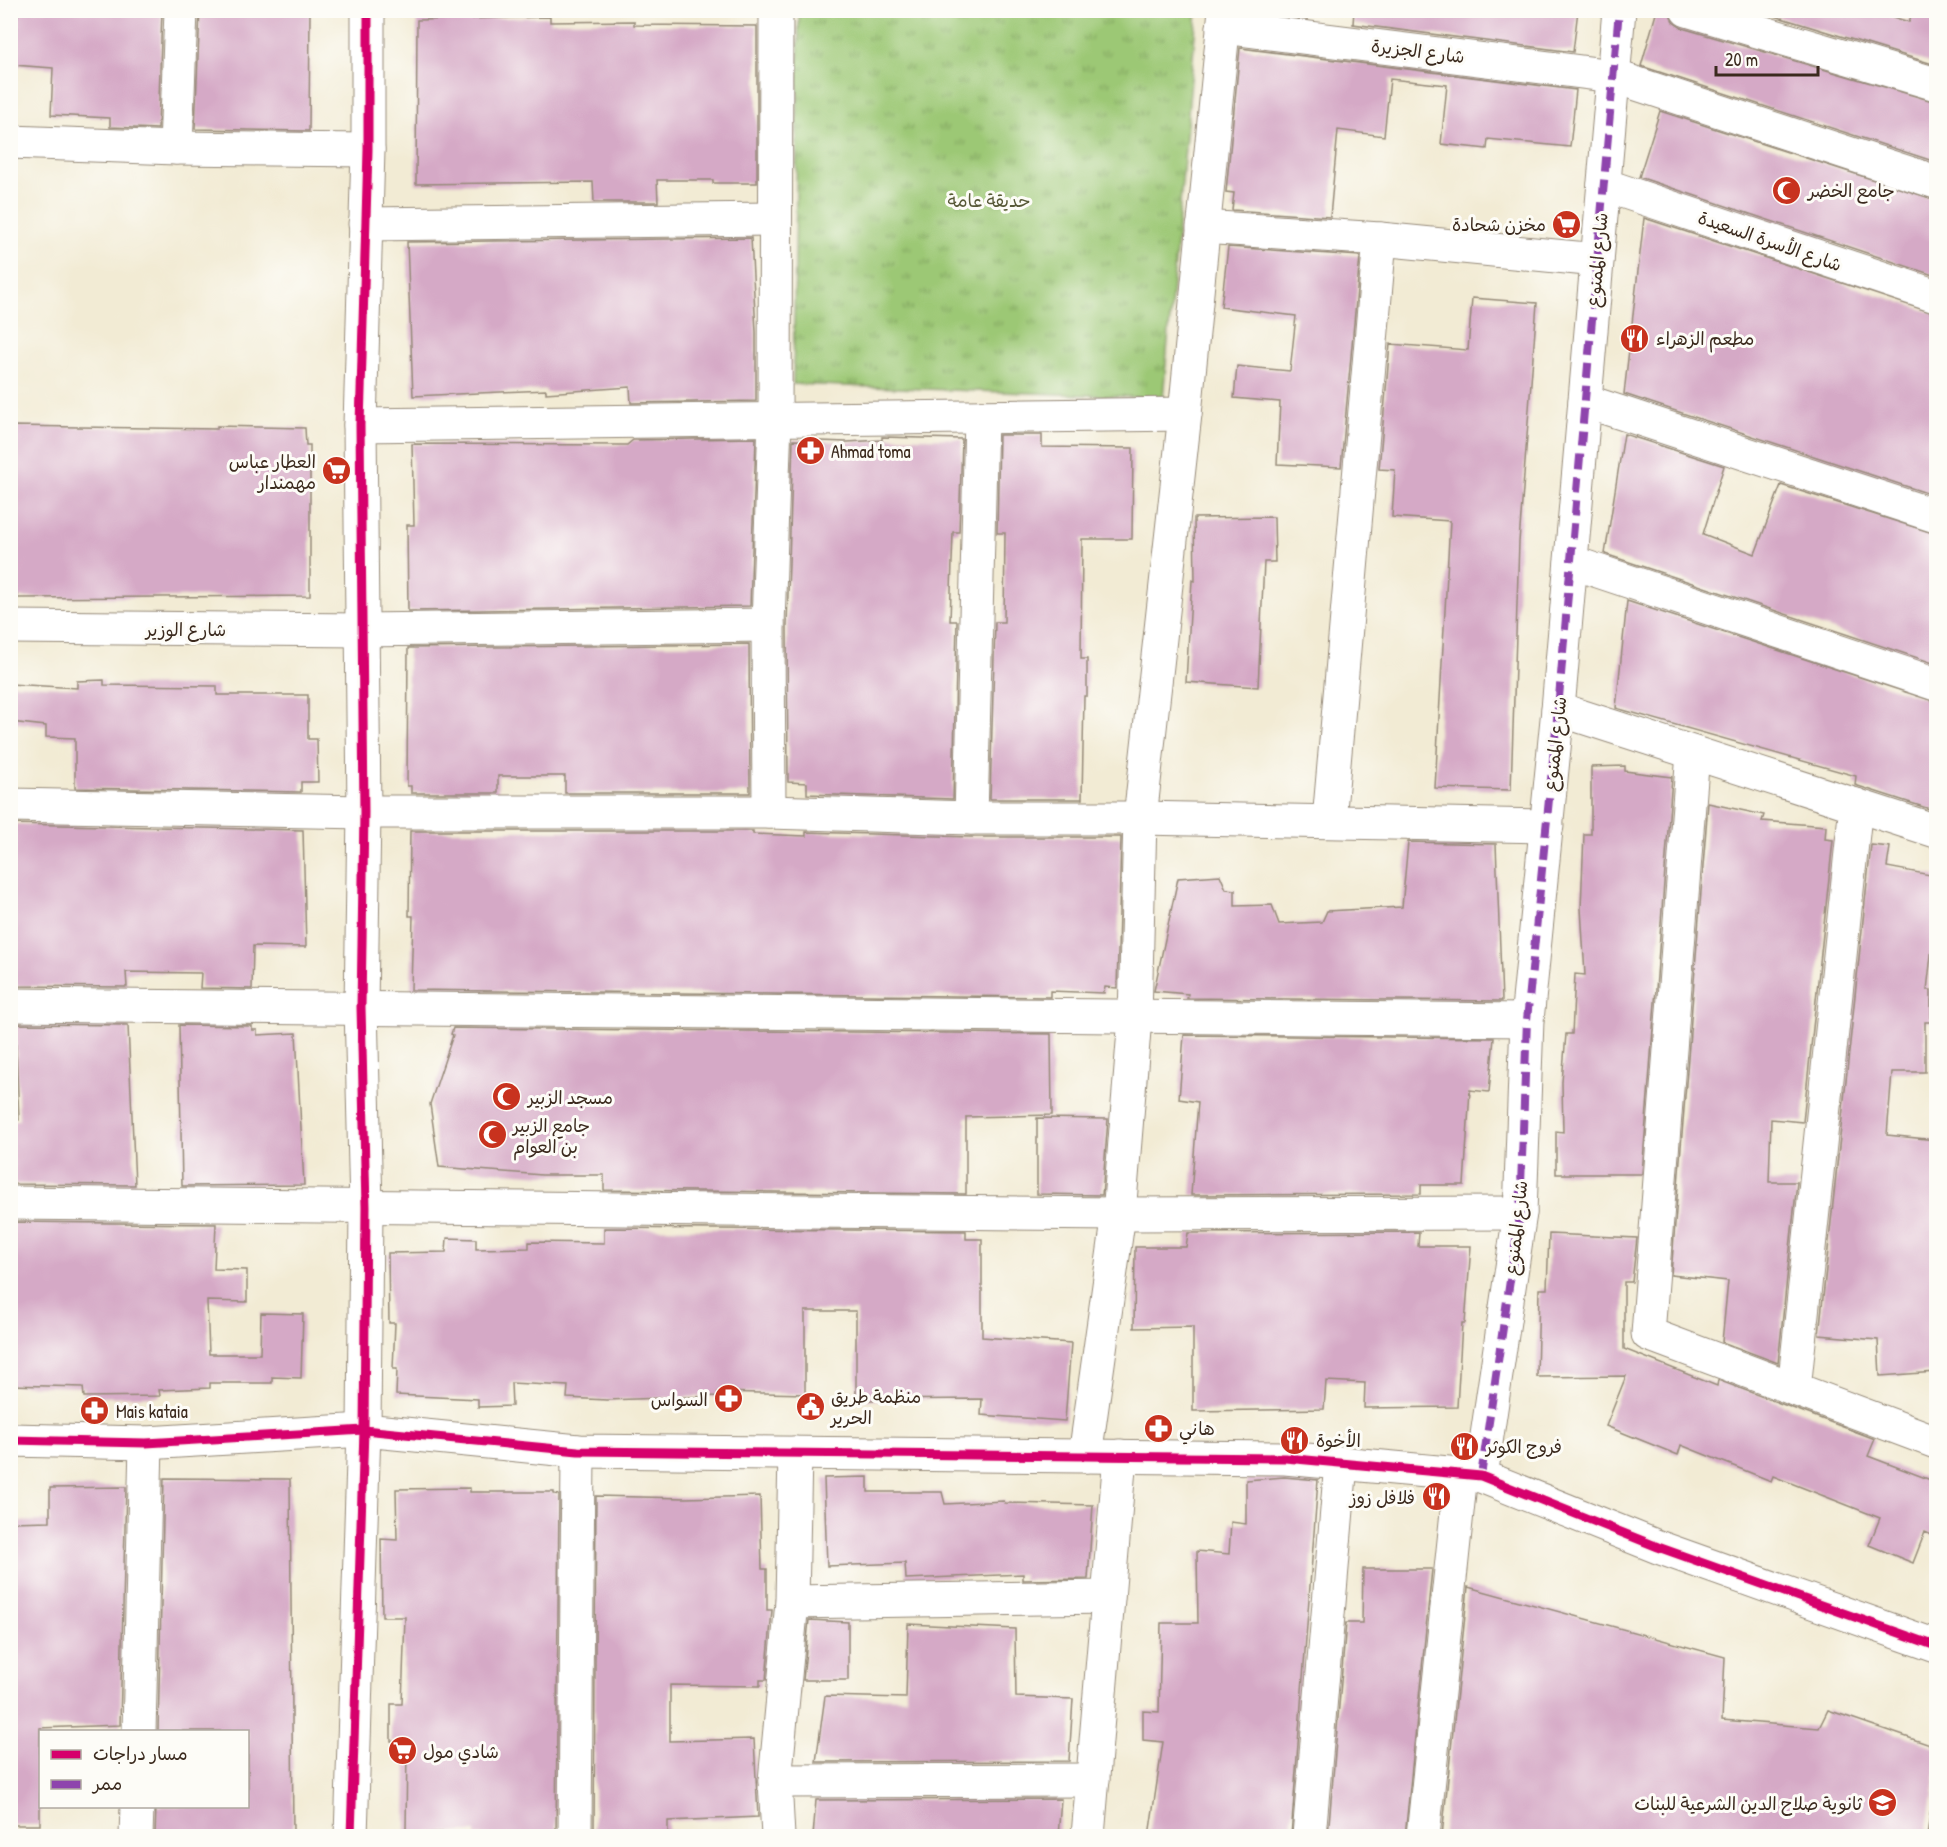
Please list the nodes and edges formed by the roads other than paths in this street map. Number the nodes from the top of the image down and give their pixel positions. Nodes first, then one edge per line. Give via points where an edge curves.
1 (181, 10) edge
2 (368, 10) edge
3 (776, 10) edge
4 (1618, 10) edge
5 (1687, 10) edge
6 (1224, 19) edge
7 (1613, 76) junction
8 (1936, 84) edge
9 (10, 142) edge
10 (176, 148) junction
11 (368, 150) junction
12 (1936, 182) edge
13 (1604, 185) junction
14 (775, 219) junction
15 (364, 224) junction
16 (1203, 227) junction
17 (1380, 239) junction
18 (1597, 260) junction
19 (1936, 296) edge
20 (1585, 401) junction
21 (1185, 414) junction
22 (981, 417) junction
23 (776, 419) junction
24 (360, 425) junction
25 (1936, 516) edge
26 (1571, 562) junction
27 (768, 625) junction
28 (10, 627) edge
29 (362, 630) junction
30 (1936, 684) edge
31 (1558, 709) junction
32 (1693, 753) junction
33 (10, 805) edge
34 (1856, 805) junction
35 (363, 812) junction
36 (769, 812) junction
37 (971, 818) junction
38 (1140, 818) junction
39 (1329, 821) junction
40 (1547, 825) junction
41 (1936, 831) edge
42 (10, 1005) edge
43 (361, 1007) junction
44 (1135, 1018) junction
45 (1527, 1020) junction
46 (10, 1203) edge
47 (366, 1207) junction
48 (1520, 1213) junction
49 (1119, 1214) junction
50 (1794, 1389) junction
51 (364, 1430) junction
52 (10, 1440) edge
53 (1936, 1442) edge
54 (146, 1443) junction
55 (578, 1451) junction
56 (795, 1453) junction
57 (1085, 1456) junction
58 (1120, 1456) junction
59 (1341, 1463) junction
60 (1471, 1475) junction
61 (1108, 1597) junction
62 (792, 1602) junction
63 (1936, 1646) edge
64 (139, 1730) edge
65 (1093, 1780) junction
66 (775, 1781) junction
67 (137, 1808) edge
68 (136, 1836) edge
69 (351, 1836) edge
70 (575, 1836) edge
71 (777, 1836) edge
72 (1088, 1836) edge
73 (1309, 1836) edge
74 (1424, 1836) edge

1 - 10 street
2 - 11 street
3 - 14 street
4 - 7 street, شارع الممنوع
5 - 8 street
6 - 7 street, شارع الجزيرة
6 - 16 street
7 - 12 street, شارع الجزيرة
7 - 13 street, شارع الممنوع
9 - 10 street
10 - 11 street
11 - 15 street
13 - 18 street, شارع الممنوع
13 - 19 street, شارع الأسرة السعيدة
14 - 15 street
14 - 23 street
15 - 24 street
16 - 17 street
16 - 21 street
17 - 18 street
17 - 39 street
18 - 20 street, شارع الممنوع
20 - 25 street
20 - 26 street, شارع الممنوع
21 - 22 street
21 - 38 street
22 - 23 street
22 - 37 street
23 - 24 street
23 - 27 street
24 - 29 street
26 - 30 street
26 - 31 street, شارع الممنوع
27 - 29 street, شارع الوزير
27 - 36 street
28 - 29 street, شارع الوزير
29 - 35 street
31 - 32 street
31 - 40 street, شارع الممنوع
32 - 34 street
32 - 50 street via 1648,1334
33 - 35 street
34 - 41 street
34 - 50 street
35 - 36 street
35 - 43 street
36 - 37 street
37 - 38 street
38 - 39 street
38 - 44 street
39 - 40 street
40 - 45 street, شارع الممنوع
42 - 43 street
43 - 44 street
43 - 47 street
44 - 45 street
44 - 49 street
45 - 48 street, شارع الممنوع
46 - 47 street
47 - 49 street
47 - 51 street
48 - 49 street
48 - 60 street, شارع الممنوع
49 - 57 street
50 - 53 street
51 - 54 street
51 - 55 street
51 - 69 street
52 - 54 street
54 - 64 street
55 - 56 street
55 - 70 street
56 - 57 street
56 - 62 street
57 - 58 street
58 - 59 street via 1286,1458
58 - 61 street
59 - 60 street
59 - 73 street
60 - 63 street via 1658,1547
60 - 74 street, شارع الممنوع
61 - 62 street
61 - 65 street
62 - 66 street
65 - 66 street
65 - 72 street
66 - 71 street
67 - 68 street

